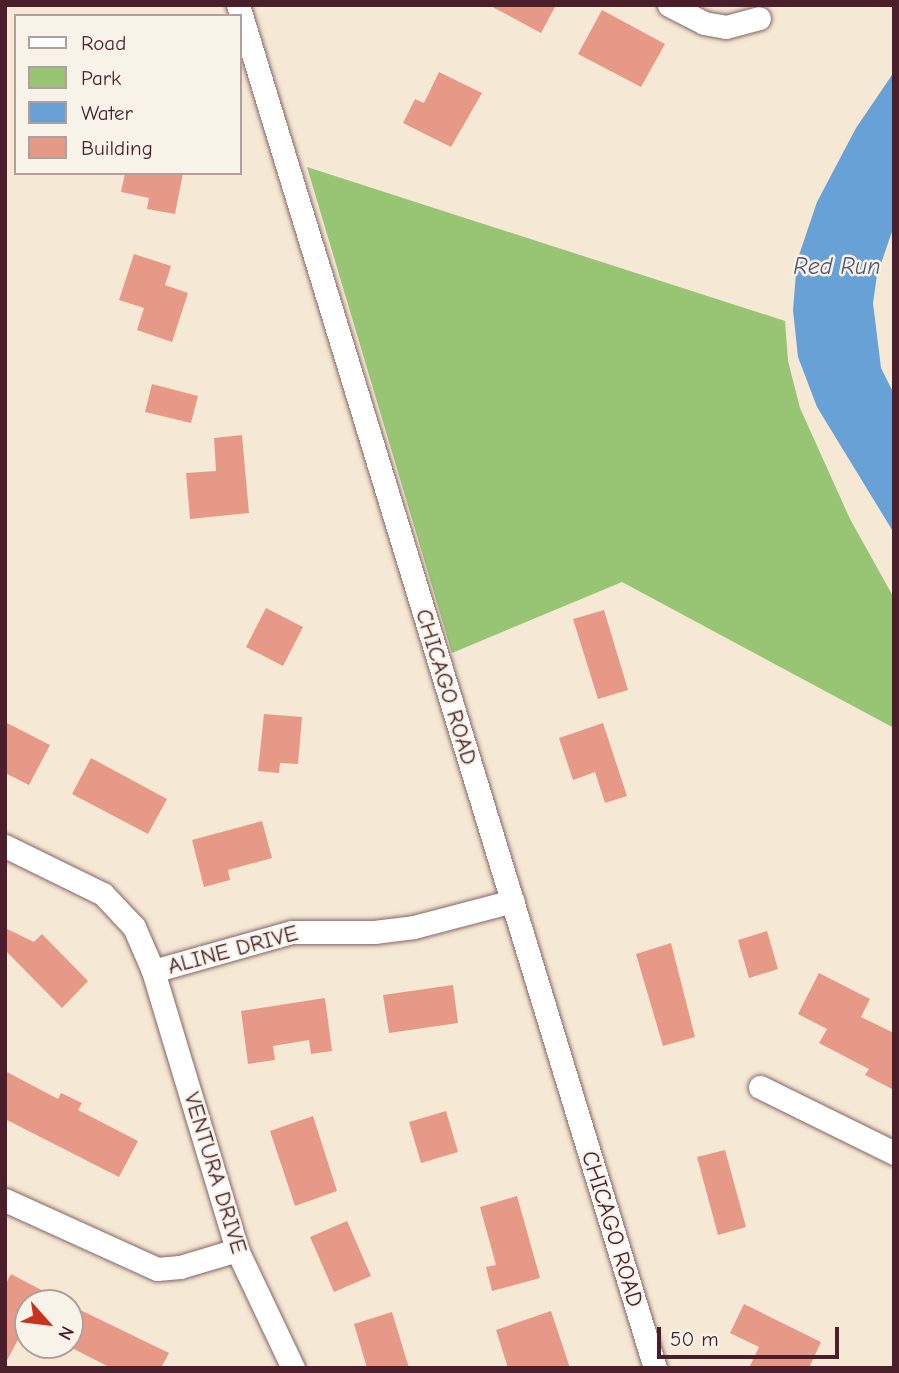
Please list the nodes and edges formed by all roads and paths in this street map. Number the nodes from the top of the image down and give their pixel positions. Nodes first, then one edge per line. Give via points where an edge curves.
1 (669, 5) edge
2 (242, 18) edge
3 (759, 18) dead end
4 (5, 846) edge
5 (513, 901) junction
6 (153, 971) junction
7 (760, 1087) dead end
8 (894, 1153) edge
9 (5, 1200) edge
10 (237, 1250) junction
11 (293, 1368) edge
12 (655, 1368) edge

1 - 3 street via 704,23 726,27
2 - 5 street, CHICAGO ROAD
4 - 6 street, ALINE DRIVE via 103,894 134,927
5 - 6 street, ALINE DRIVE via 401,929 292,932
5 - 12 street, CHICAGO ROAD
6 - 10 street, VENTURA DRIVE
7 - 8 street
9 - 10 street via 158,1269
10 - 11 street, VENTURA DRIVE

